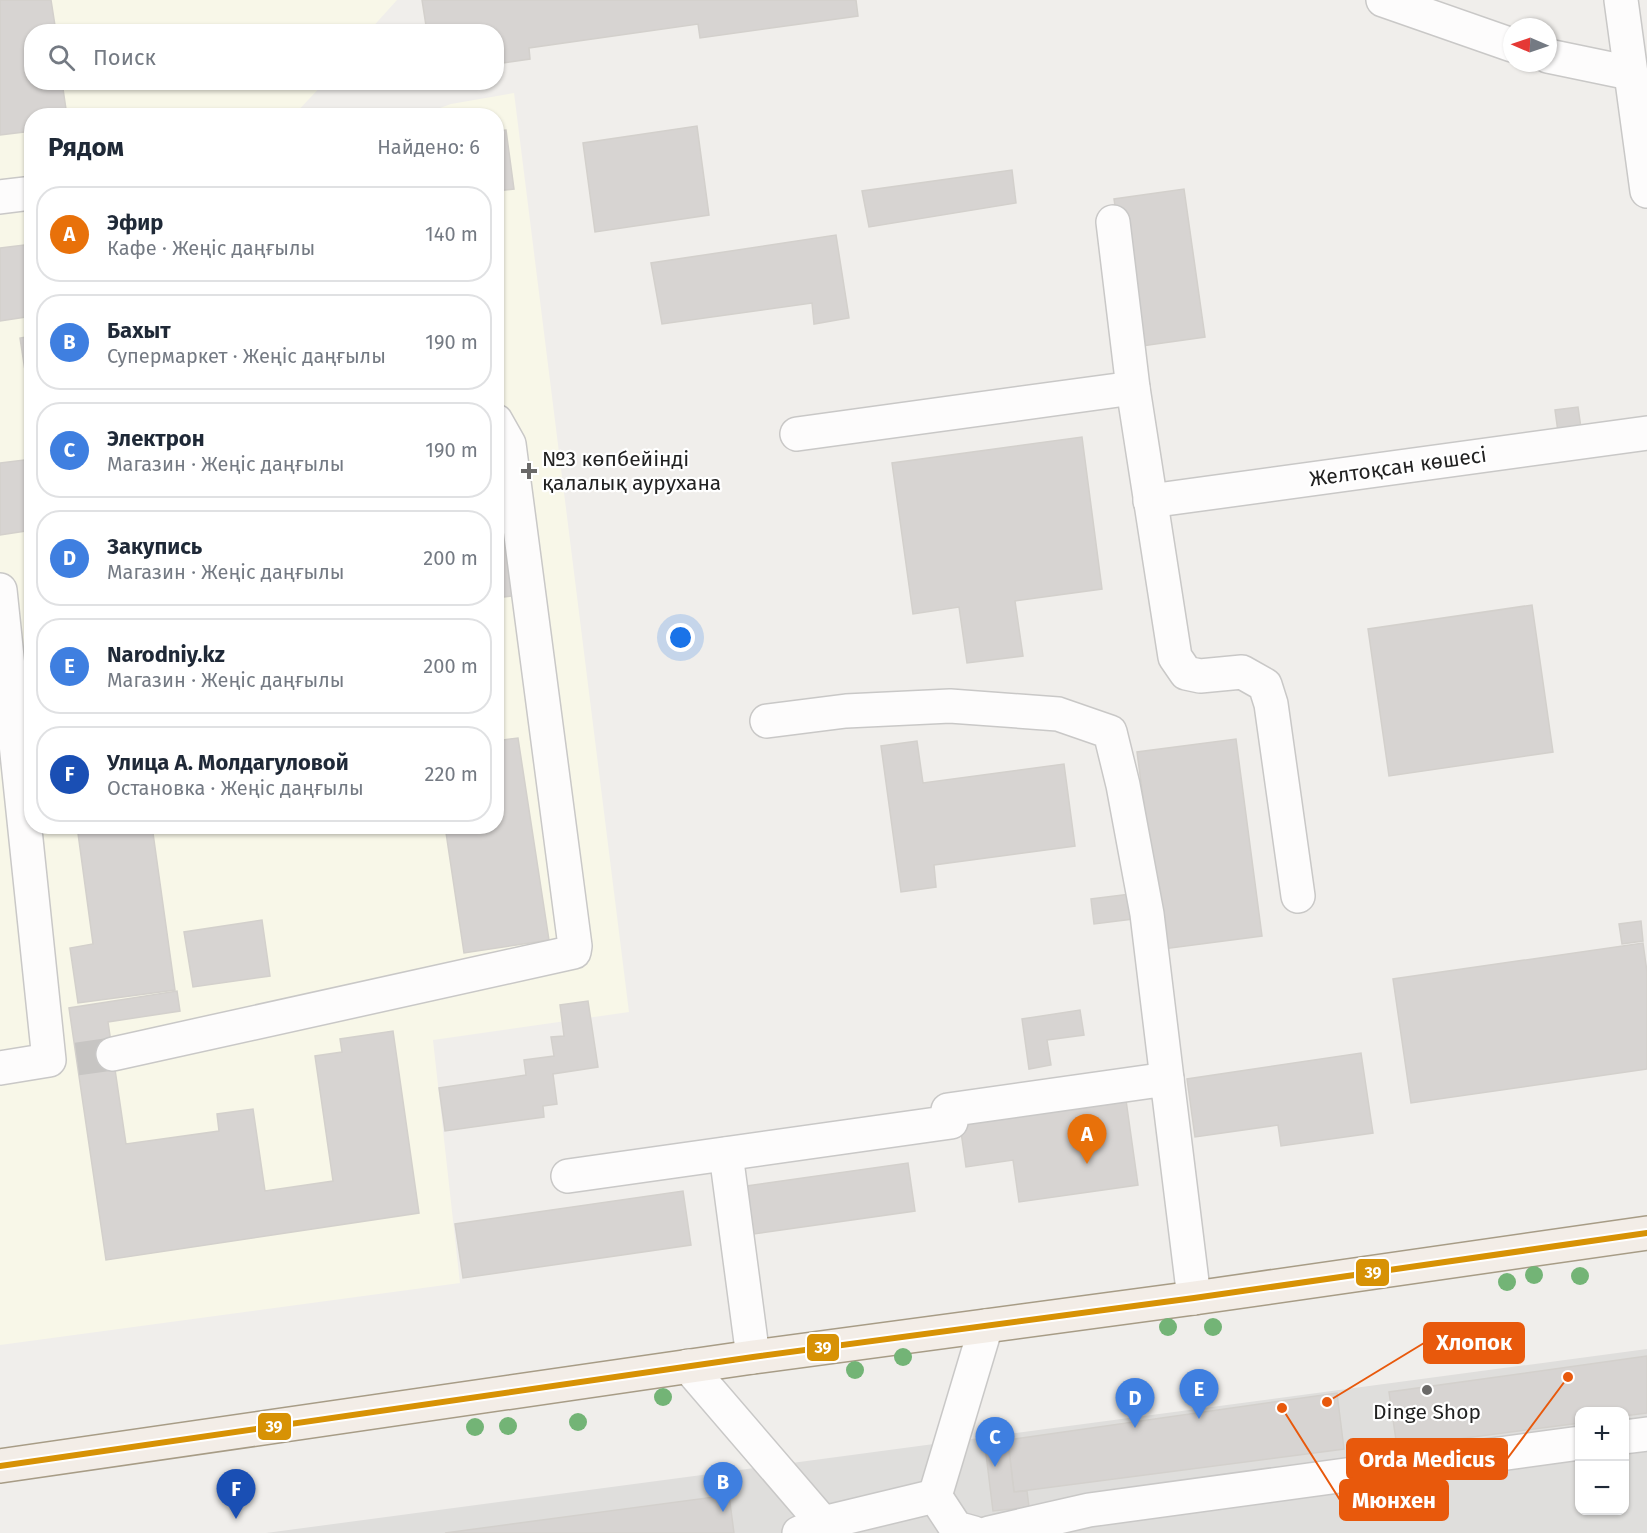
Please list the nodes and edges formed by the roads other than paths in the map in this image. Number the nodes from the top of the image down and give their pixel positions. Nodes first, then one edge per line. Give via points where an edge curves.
1 (1383, 0) edge
2 (1621, 0) edge
3 (1503, 42) edge
4 (1557, 58) edge
5 (1636, 80) edge
6 (1647, 191) edge
7 (24, 194) edge
8 (0, 197) edge
9 (1113, 222) dead end
10 (1133, 388) junction
11 (1647, 433) edge
12 (797, 434) dead end
13 (504, 435) edge
14 (1150, 501) junction
15 (9, 611) edge
16 (767, 721) dead end
17 (24, 736) edge
18 (36, 834) edge
19 (1298, 896) dead end
20 (113, 1054) tunnel mouth
21 (0, 1068) edge
22 (1167, 1078) junction
23 (726, 1154) junction
24 (568, 1176) dead end
25 (1647, 1233) edge
26 (1194, 1298) junction
27 (986, 1326) junction
28 (753, 1357) junction
29 (688, 1366) junction
30 (1647, 1434) edge
31 (1629, 1436) edge
32 (1575, 1444) edge
33 (0, 1466) edge
34 (935, 1496) junction
35 (1092, 1522) edge
36 (811, 1528) edge
37 (974, 1533) edge
38 (989, 1533) edge

1 - 3 street
2 - 5 street
4 - 5 street
5 - 6 street
7 - 8 street
9 - 10 street
10 - 12 street
10 - 14 street
11 - 14 street, Желтоқсан көшесі
13 - 20 street via 509,444 574,952
14 - 19 street via 1175,657 1186,673 1200,676 1242,672 1265,685
15 - 17 street
16 - 22 street via 846,711 950,706 1058,714 1110,732 1146,914
18 - 21 street via 63,1060
22 - 23 street via 948,1110 951,1122
22 - 26 street
23 - 24 street
23 - 28 street
25 - 26 main road
26 - 27 main road
27 - 28 main road
27 - 34 street
28 - 29 main road
29 - 33 main road
29 - 36 street
30 - 31 street
32 - 35 street
34 - 36 street
34 - 37 street via 956,1528
35 - 38 street

